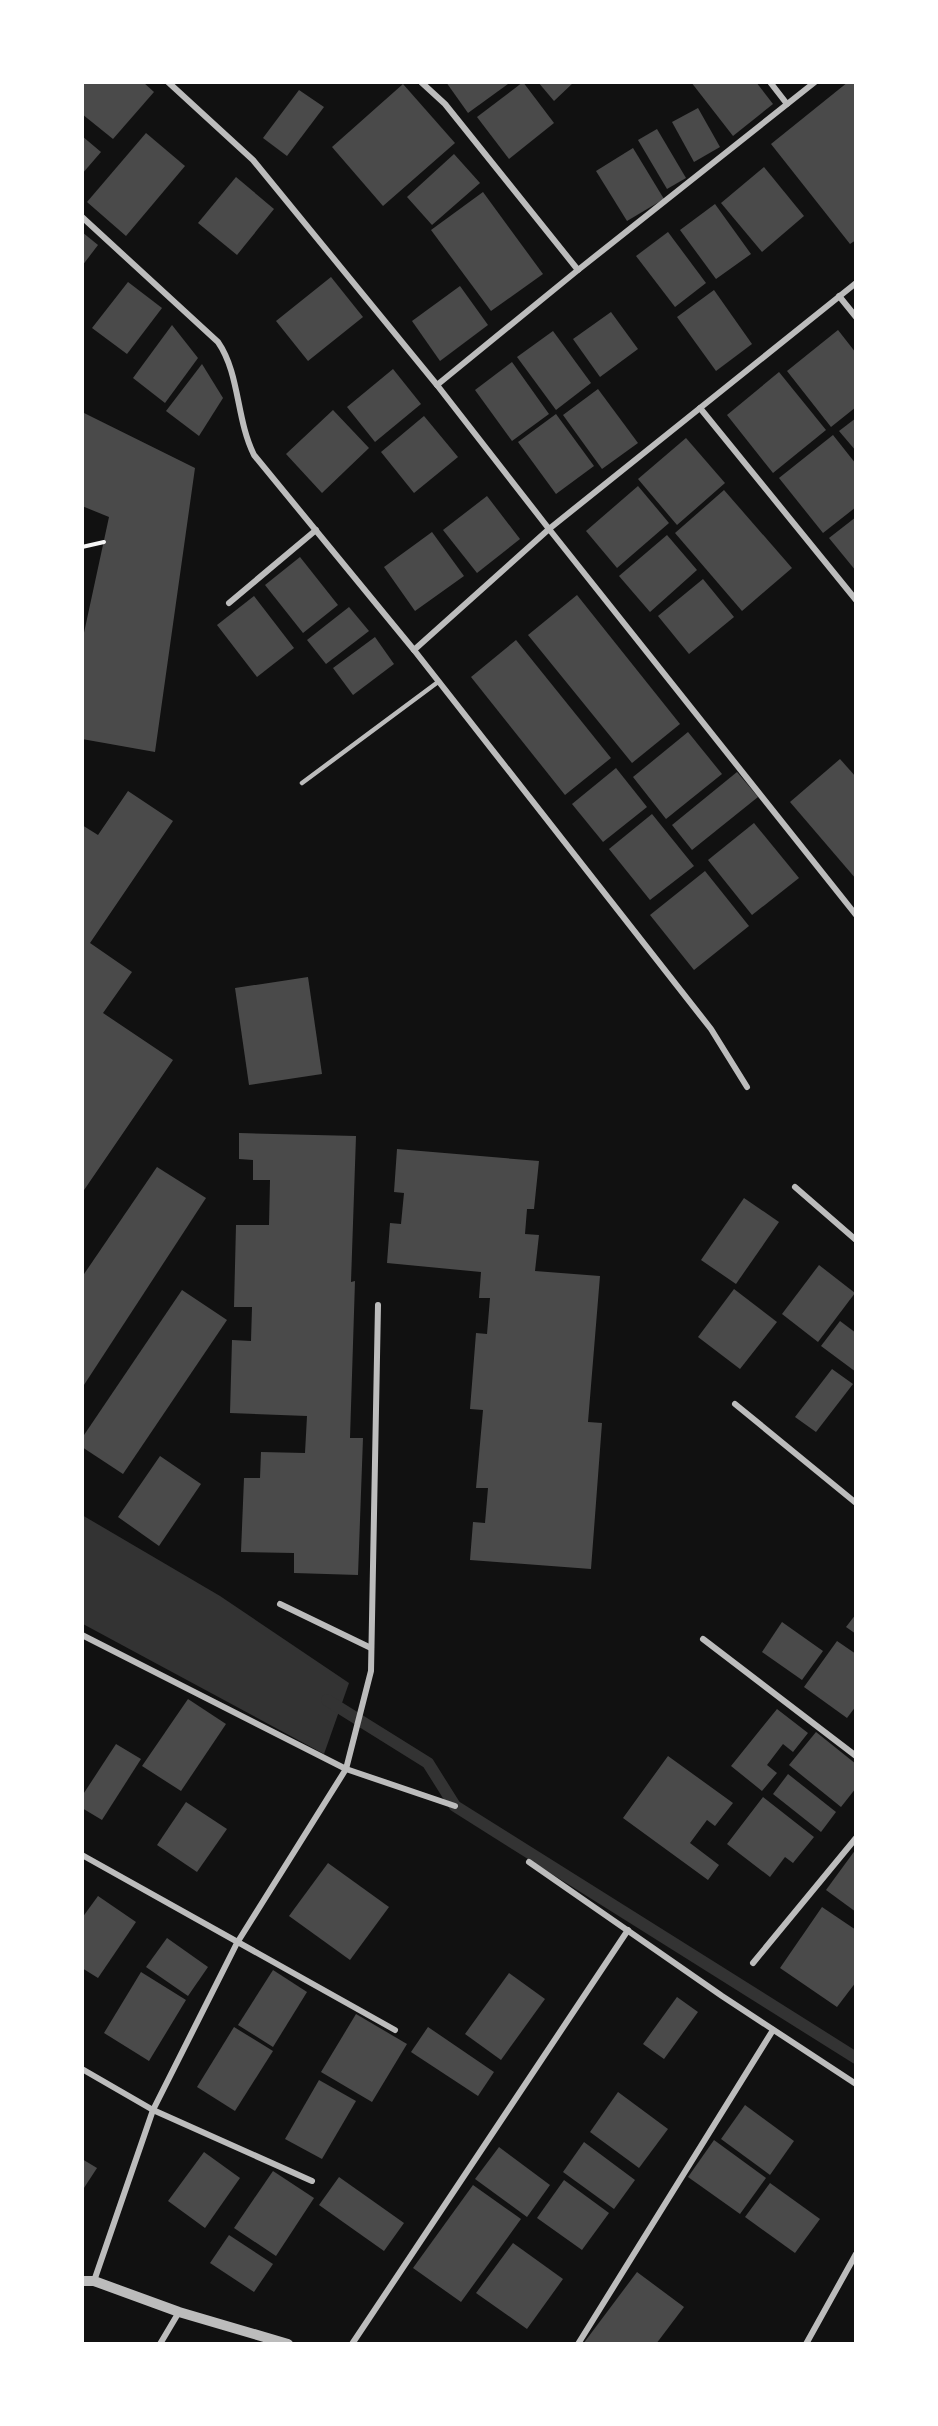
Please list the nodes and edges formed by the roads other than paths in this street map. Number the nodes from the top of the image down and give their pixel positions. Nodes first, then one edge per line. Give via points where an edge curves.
1 (168, 82) edge
2 (421, 82) edge
3 (770, 82) edge
4 (815, 82) edge
5 (787, 104) junction
6 (82, 217) edge
7 (578, 270) junction
8 (855, 283) edge
9 (839, 296) junction
10 (855, 317) edge
11 (437, 386) junction
12 (700, 408) junction
13 (549, 529) junction
14 (316, 530) junction
15 (855, 600) edge
16 (229, 603) dead end
17 (414, 650) junction
18 (438, 682) junction
19 (302, 783) dead end
20 (855, 915) edge
21 (747, 1088) dead end
22 (795, 1187) dead end
23 (855, 1240) edge
24 (378, 1305) dead end
25 (735, 1404) dead end
26 (855, 1503) edge
27 (280, 1604) dead end
28 (82, 1635) edge
29 (703, 1639) dead end
30 (371, 1648) junction
31 (855, 1756) edge
32 (346, 1769) junction
33 (454, 1806) dead end
34 (855, 1838) edge
35 (82, 1856) edge
36 (528, 1862) dead end
37 (628, 1930) junction
38 (237, 1943) junction
39 (753, 1963) dead end
40 (395, 2030) dead end
41 (773, 2030) junction
42 (82, 2069) edge
43 (855, 2084) edge
44 (153, 2110) junction
45 (312, 2181) dead end
46 (855, 2254) edge
47 (82, 2281) edge
48 (94, 2281) junction
49 (179, 2312) junction
50 (160, 2343) edge
51 (288, 2343) edge
52 (352, 2343) edge
53 (578, 2343) edge
54 (806, 2343) edge

1 - 11 street via 253,160
2 - 7 street via 445,104
3 - 5 street
4 - 5 street
5 - 7 street
6 - 14 street via 218,342 227,356 245,438 254,455
7 - 11 street
8 - 9 street
9 - 10 street
9 - 12 street
11 - 13 street
12 - 13 street
12 - 15 street
13 - 17 street
13 - 20 street
14 - 16 street
14 - 17 street
17 - 18 street
18 - 19 lane
18 - 21 street via 711,1029
22 - 23 street
24 - 30 street
25 - 26 street
27 - 30 street
28 - 32 street
29 - 31 street
30 - 32 street via 371,1671
32 - 33 street
32 - 38 street
34 - 39 street
35 - 38 street
36 - 37 street
37 - 41 street
37 - 52 street
38 - 40 street
38 - 44 street
41 - 43 street
41 - 53 street
42 - 44 street
44 - 45 street
44 - 48 street
46 - 54 street
47 - 48 street
48 - 49 street
49 - 50 street
49 - 51 street

